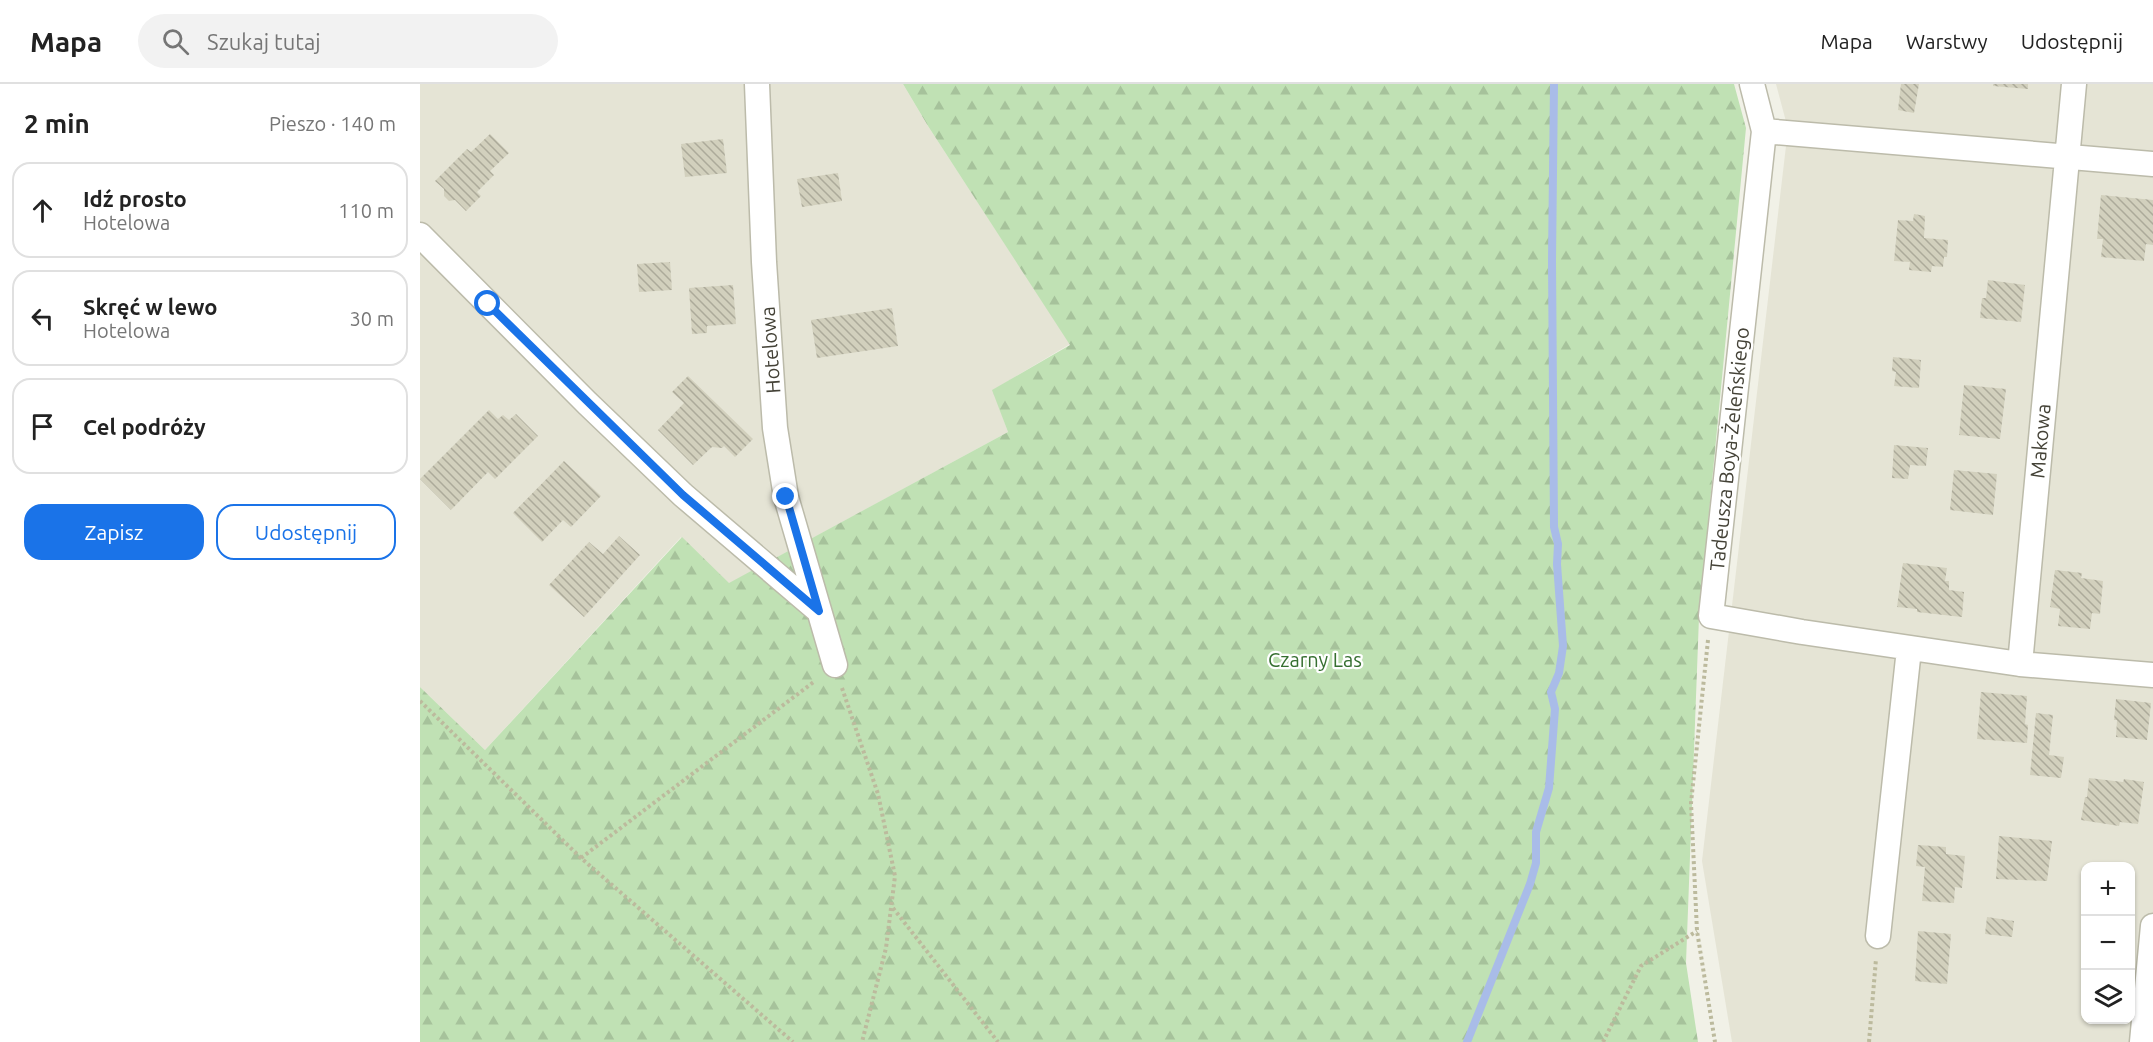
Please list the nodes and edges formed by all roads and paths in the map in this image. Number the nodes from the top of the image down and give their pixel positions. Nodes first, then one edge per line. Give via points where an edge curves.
1 (757, 84) edge
2 (1752, 84) edge
3 (2074, 84) edge
4 (1764, 131) junction
5 (2066, 158) junction
6 (2153, 164) edge
7 (420, 235) edge
8 (819, 611) junction
9 (1711, 616) junction
10 (1909, 648) junction
11 (2020, 664) junction
12 (835, 665) junction
13 (2153, 675) edge
14 (420, 701) edge
15 (581, 858) junction
16 (892, 908) junction
17 (2153, 926) edge
18 (1697, 932) junction
19 (1878, 936) joint
20 (793, 1042) edge
21 (862, 1042) edge
22 (998, 1042) edge
23 (1603, 1042) edge
24 (1715, 1042) edge
25 (1869, 1042) edge
26 (2142, 1042) edge

1 - 8 street, Hotelowa via 775,428 786,497
2 - 4 street, Tadeusza Boya-Żeleńskiego
3 - 5 street, Makowa
4 - 5 street
4 - 9 street, Tadeusza Boya-Żeleńskiego
5 - 6 street
5 - 11 street, Makowa
7 - 8 street via 683,495
8 - 12 street, Hotelowa
9 - 10 street
9 - 18 path via 1691,803
10 - 11 street
10 - 19 street
11 - 13 street
12 - 15 path
12 - 16 path via 880,803 894,866
14 - 15 path
15 - 20 path
16 - 21 path
16 - 22 path
17 - 26 street
18 - 23 path via 1641,966
18 - 24 path
19 - 25 path

